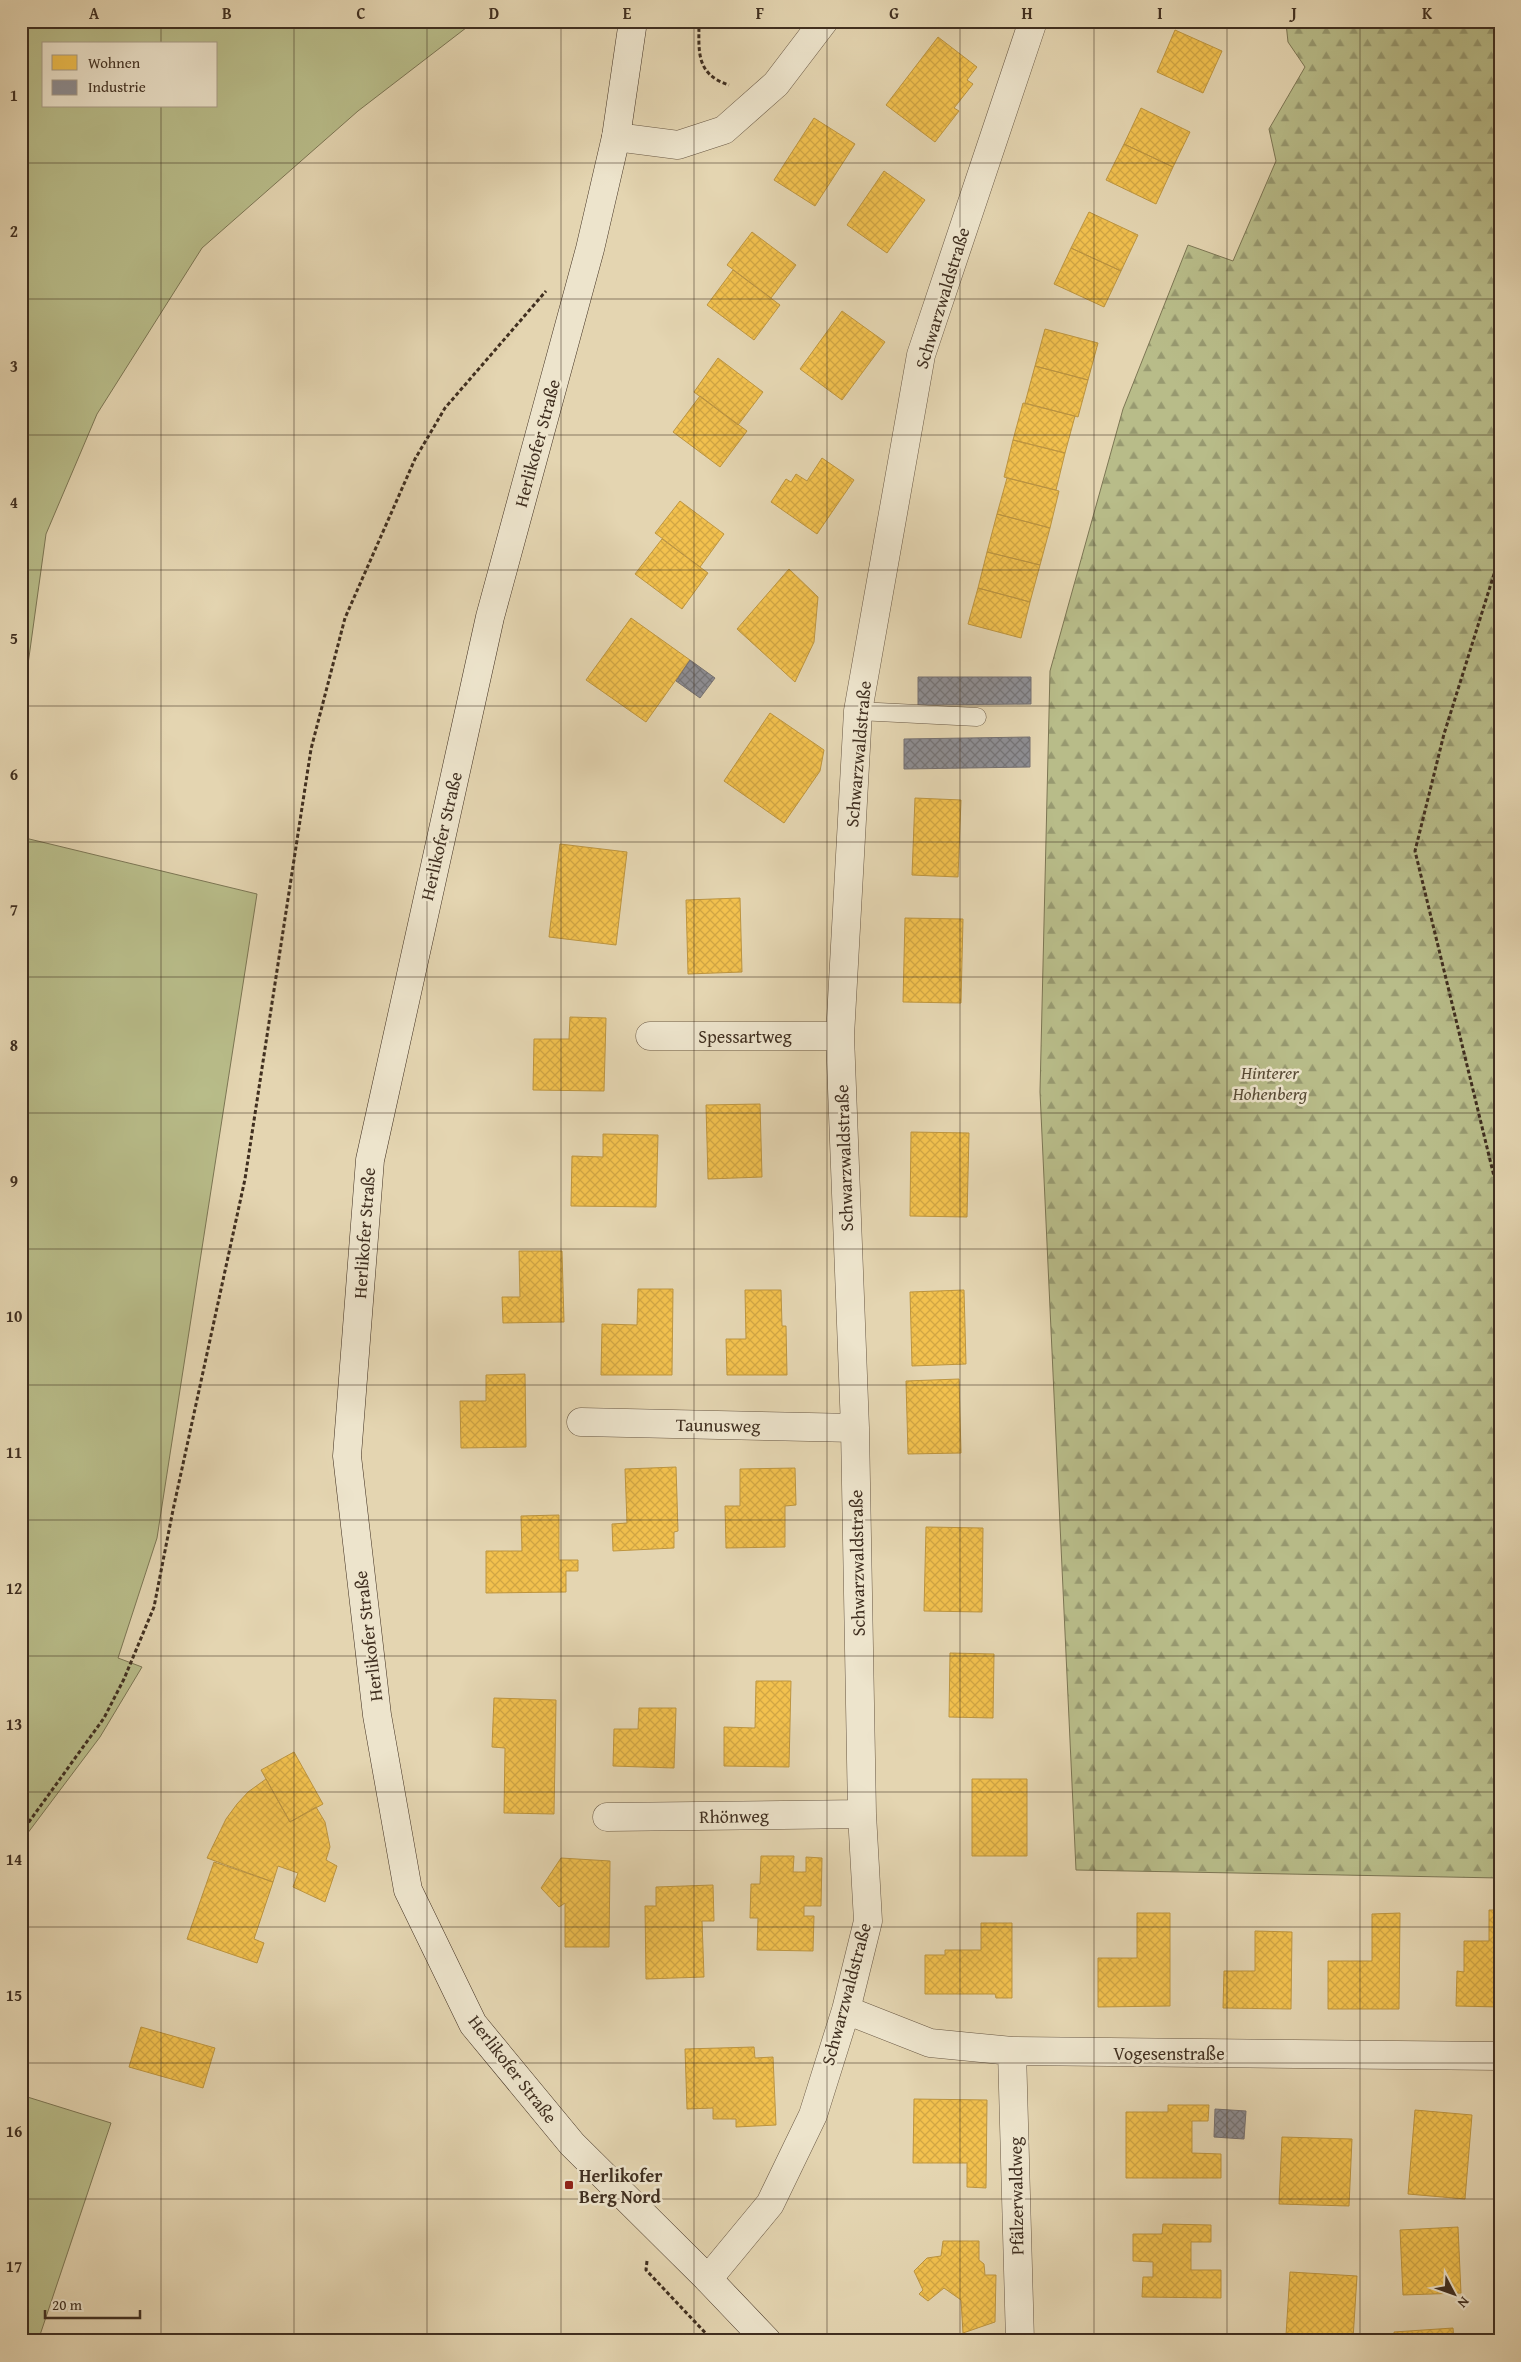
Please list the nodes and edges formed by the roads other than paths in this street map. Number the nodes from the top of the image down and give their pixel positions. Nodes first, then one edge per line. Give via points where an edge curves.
1 (633, 21) edge
2 (824, 21) edge
3 (1033, 21) edge
4 (616, 137) junction
5 (858, 711) junction
6 (978, 717) dead end
7 (650, 1036) dead end
8 (840, 1036) junction
9 (581, 1422) dead end
10 (855, 1428) junction
11 (862, 1814) junction
12 (607, 1817) dead end
13 (846, 2010) junction
14 (1012, 2051) junction
15 (1500, 2056) edge
16 (708, 2279) junction
17 (767, 2341) edge
18 (1020, 2341) edge

1 - 4 street, Herlikofer Straße
2 - 4 street via 776,84 724,130 678,145
3 - 5 street, Schwarzwaldstraße via 921,355
4 - 16 street, Herlikofer Straße via 590,249 490,617 370,1160 347,1456 377,1715 408,1890 473,2024 572,2144
5 - 6 lane
5 - 8 street, Schwarzwaldstraße
7 - 8 street, Spessartweg
8 - 10 street, Schwarzwaldstraße
9 - 10 street, Taunusweg
10 - 11 street, Schwarzwaldstraße
11 - 12 street, Rhönweg
11 - 13 street, Schwarzwaldstraße via 868,1920
13 - 14 street, Vogesenstraße via 930,2043
13 - 16 street, Schwarzwaldstraße via 812,2115 770,2204
14 - 15 street, Vogesenstraße
14 - 18 street, Pfälzerwaldweg
16 - 17 street, Herlikofer Straße

